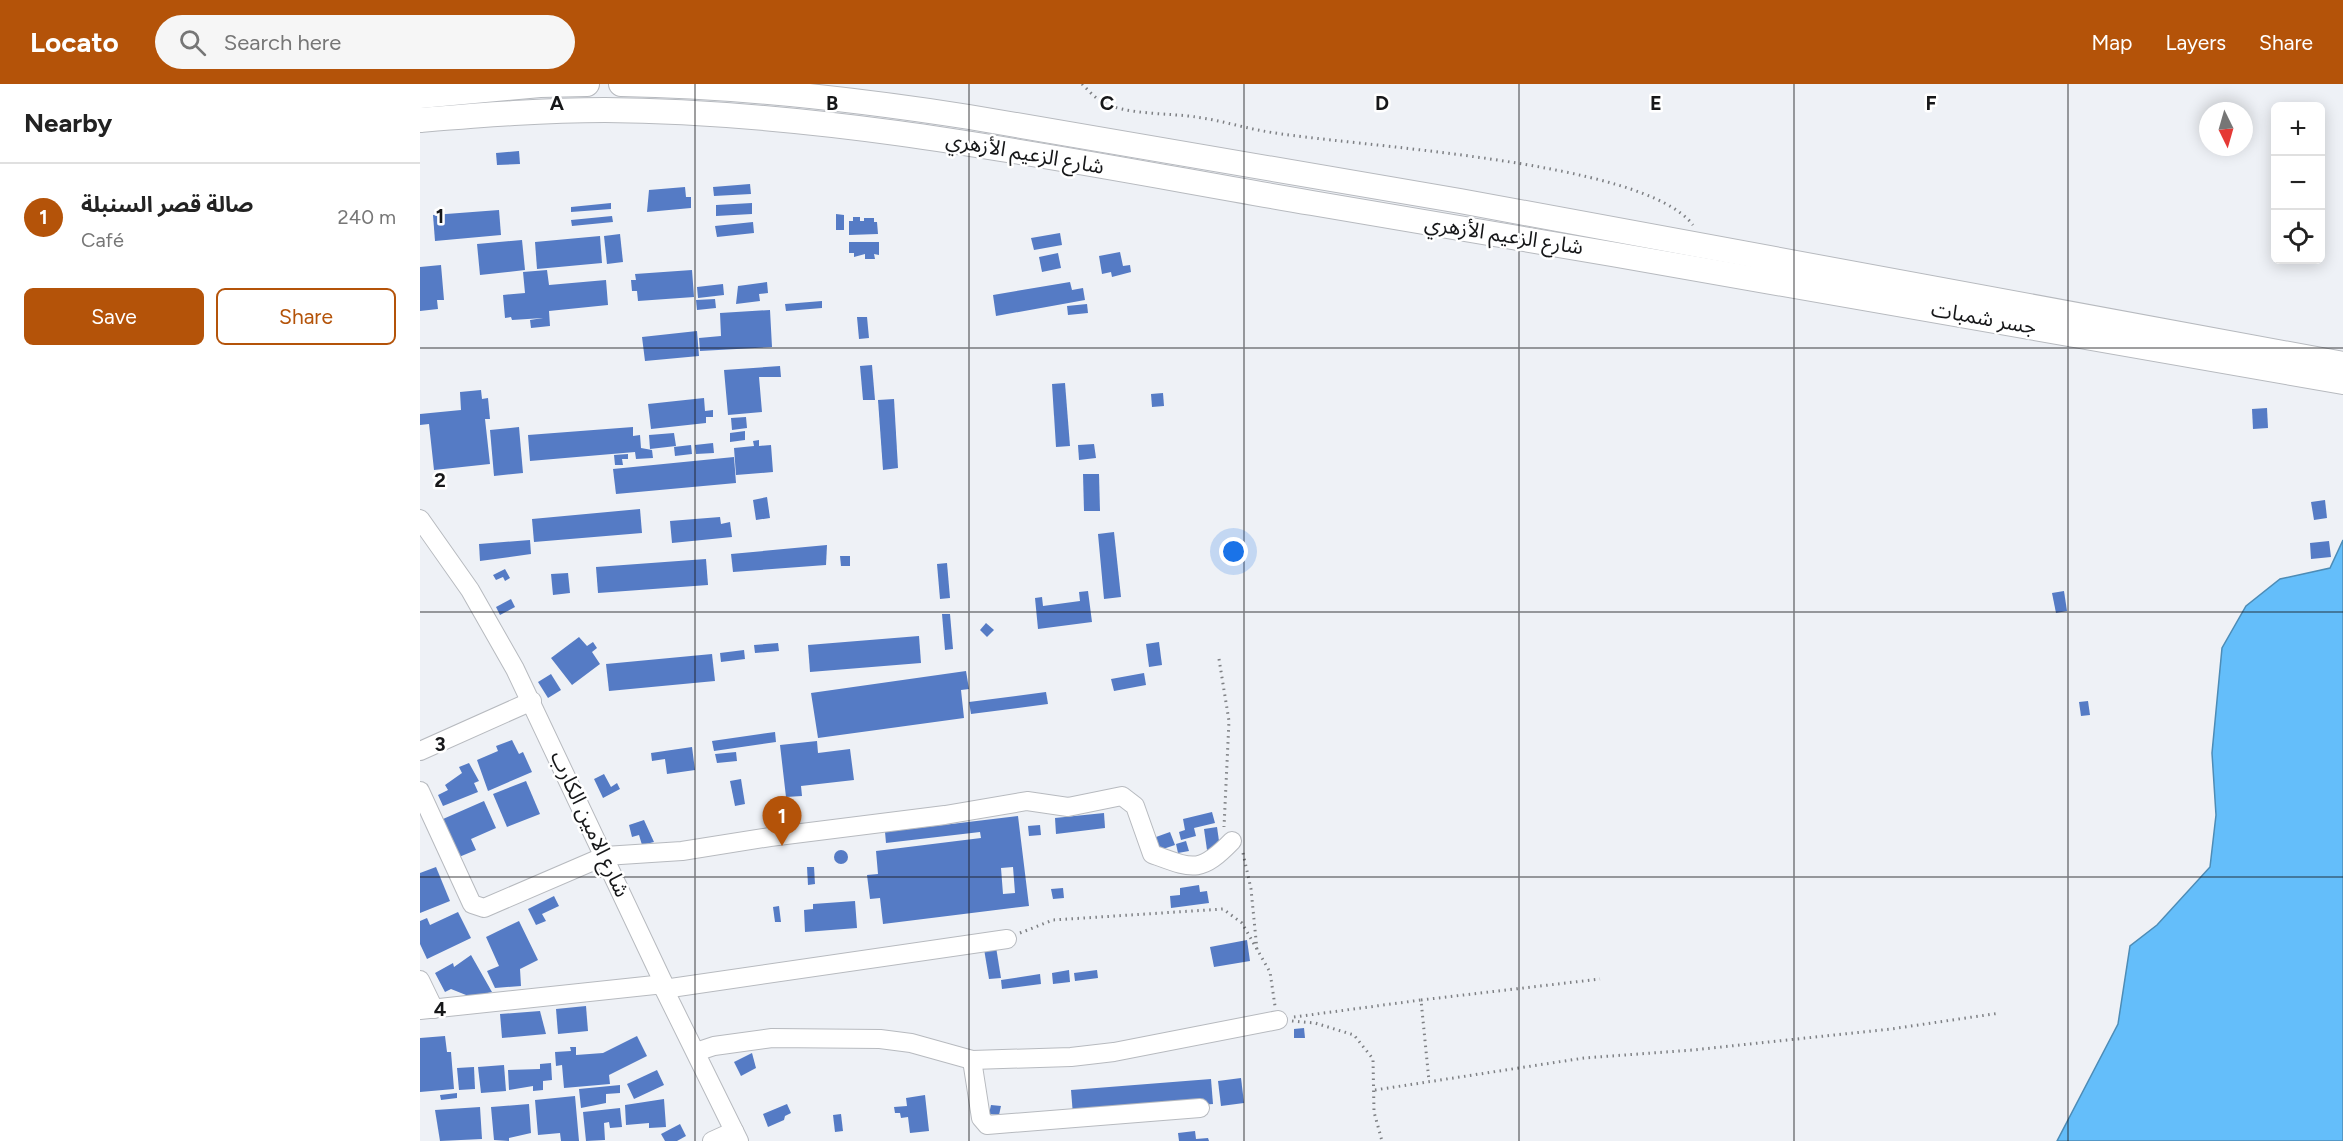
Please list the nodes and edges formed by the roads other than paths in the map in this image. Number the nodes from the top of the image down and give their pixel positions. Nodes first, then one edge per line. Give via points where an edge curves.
1 (587, 84) edge
2 (621, 84) edge
3 (521, 85) edge
4 (420, 96) edge
5 (420, 120) edge
6 (1627, 244) junction
7 (2343, 364) edge
8 (2343, 382) edge
9 (420, 519) edge
10 (532, 701) junction
11 (420, 751) edge
12 (420, 791) edge
13 (1232, 841) road end
14 (605, 856) junction
15 (1007, 939) road end
16 (420, 980) edge
17 (664, 986) junction
18 (427, 1010) edge
19 (1278, 1020) road end
20 (696, 1052) junction
21 (972, 1060) junction
22 (1200, 1108) dead end
23 (736, 1136) edge
24 (712, 1141) edge

1 - 3 main road
2 - 6 main road, شارع الزعيم الأزهري via 746,90 916,109 1449,199
3 - 4 main road
5 - 6 main road, شارع الزعيم الأزهري via 609,110 679,112 858,128
6 - 7 main road, جسر شمبات via 1700,247
6 - 8 main road, جسر شمبات
9 - 10 street, شارع الامين الكارب via 470,590
10 - 11 street
10 - 14 street, شارع الامين الكارب
12 - 14 street via 472,904 484,908
13 - 14 street via 1215,859 1189,868 1152,854 1135,806 1122,796 1068,807 1027,801 682,852
14 - 17 street, شارع الامين الكارب
15 - 17 street
16 - 18 street
17 - 18 street
17 - 20 street, شارع الامين الكارب
19 - 21 street via 1114,1052
20 - 21 street via 772,1038 880,1039
20 - 23 street, شارع الامين الكارب
21 - 22 street via 981,1118 987,1125
23 - 24 street

